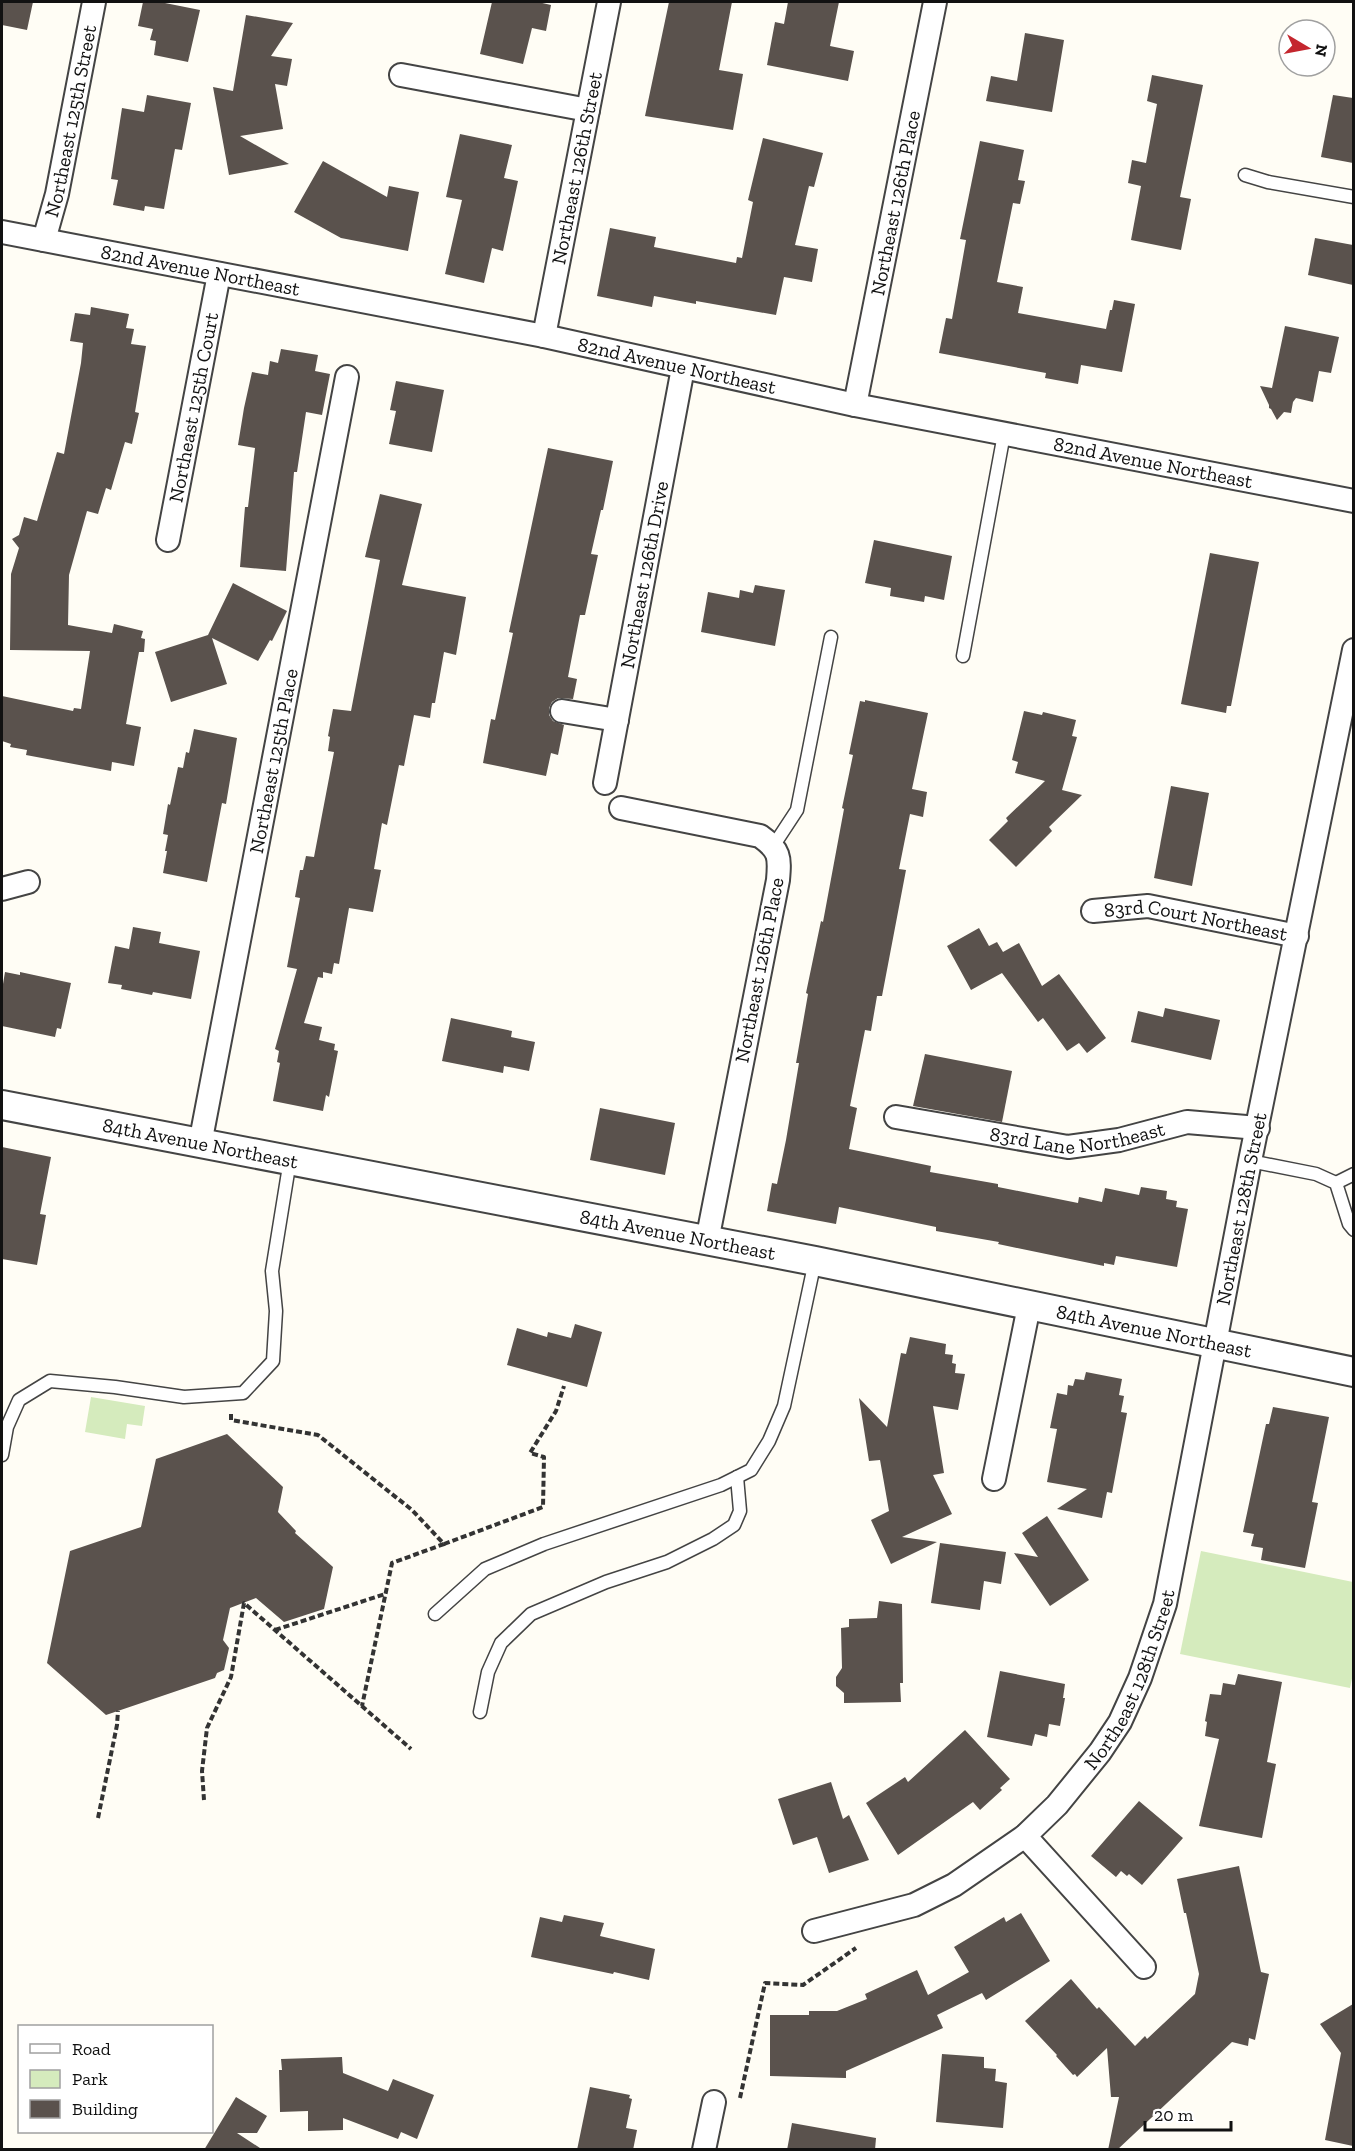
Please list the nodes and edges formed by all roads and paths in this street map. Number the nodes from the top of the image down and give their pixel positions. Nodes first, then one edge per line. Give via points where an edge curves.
1 (94, 2) edge
2 (609, 2) edge
3 (935, 2) edge
4 (401, 75) dead end
5 (588, 110) junction
6 (1245, 175) dead end
7 (1353, 197) edge
8 (2, 232) edge
9 (44, 240) junction
10 (219, 274) junction
11 (544, 336) junction
12 (683, 368) junction
13 (347, 376) dead end
14 (855, 405) junction
15 (1004, 434) junction
16 (1353, 501) edge
17 (168, 540) dead end
18 (831, 637) dead end
19 (1353, 650) edge
20 (963, 656) dead end
21 (1349, 693) edge
22 (562, 711) dead end
23 (617, 720) junction
24 (605, 783) dead end
25 (621, 808) dead end
26 (774, 845) junction
27 (28, 882) dead end
28 (2, 888) edge
29 (1093, 911) dead end
30 (1297, 936) junction
31 (2, 1106) edge
32 (896, 1117) dead end
33 (1258, 1128) junction
34 (200, 1144) junction
35 (290, 1160) junction
36 (1250, 1161) junction
37 (1353, 1174) edge
38 (1336, 1184) junction
39 (1353, 1230) edge
40 (707, 1241) junction
41 (815, 1261) junction
42 (1029, 1306) junction
43 (1216, 1344) junction
44 (1353, 1372) edge
45 (564, 1386) dead end
46 (231, 1394) junction
47 (2, 1455) edge
48 (737, 1477) junction
49 (994, 1479) dead end
50 (444, 1544) junction
51 (385, 1594) junction
52 (435, 1614) dead end
53 (275, 1630) junction
54 (362, 1706) junction
55 (118, 1711) dead end
56 (480, 1712) dead end
57 (411, 1749) dead end
58 (204, 1800) dead end
59 (98, 1818) dead end
60 (1025, 1836) junction
61 (814, 1931) dead end
62 (864, 1942) dead end
63 (1144, 1967) dead end
64 (740, 2099) dead end
65 (714, 2102) dead end
66 (704, 2150) edge

1 - 9 street, Northeast 125th Street via 57,194
2 - 5 street, Northeast 126th Street
3 - 14 street, Northeast 126th Place
4 - 5 street
5 - 11 street, Northeast 126th Street
6 - 7 lane
8 - 9 street, 82nd Avenue Northeast
9 - 10 street, 82nd Avenue Northeast
10 - 11 street, 82nd Avenue Northeast
10 - 17 street, Northeast 125th Court
11 - 12 street, 82nd Avenue Northeast
12 - 14 street, 82nd Avenue Northeast
12 - 23 street, Northeast 126th Drive
13 - 34 street, Northeast 125th Place
14 - 15 street, 82nd Avenue Northeast
15 - 16 street, 82nd Avenue Northeast
15 - 20 lane
18 - 26 lane via 797,810
19 - 21 street, Northeast 128th Street
21 - 30 street, Northeast 128th Street
22 - 23 street
23 - 24 street, Northeast 126th Drive
25 - 26 street via 744,832
26 - 40 street, Northeast 126th Place via 779,862 778,880
27 - 28 street
29 - 30 street, 83rd Court Northeast via 1148,906
30 - 33 street, Northeast 128th Street
31 - 34 street, 84th Avenue Northeast
32 - 33 street, 83rd Lane Northeast via 1068,1147 1119,1140 1187,1122
33 - 36 street, Northeast 128th Street
34 - 35 street, 84th Avenue Northeast
35 - 40 street, 84th Avenue Northeast
35 - 46 lane via 272,1271 276,1311 273,1361 243,1393
36 - 38 lane via 1316,1174
36 - 43 street, Northeast 128th Street
37 - 38 lane
38 - 39 lane
40 - 41 street, 84th Avenue Northeast
41 - 42 street, 84th Avenue Northeast
41 - 48 lane via 784,1406 770,1441 751,1470
42 - 43 street, 84th Avenue Northeast
42 - 49 street
43 - 44 street, 84th Avenue Northeast
43 - 60 street, Northeast 128th Street via 1165,1604 1140,1678 1120,1722 1100,1752 1057,1805
45 - 50 path via 556,1411 530,1453 544,1457 543,1507
46 - 47 lane via 184,1397 50,1382 19,1400 7,1427
46 - 50 path via 231,1420 318,1435 412,1510
48 - 52 lane via 544,1544 485,1569
48 - 56 lane via 740,1511 734,1526 668,1562 606,1582 531,1614 501,1644 488,1672
50 - 51 path via 392,1563
51 - 53 path
51 - 54 path
53 - 54 path
53 - 58 path via 244,1603 231,1677 207,1728 202,1770
54 - 57 path
55 - 59 path
60 - 61 street, Northeast 128th Street via 954,1885 914,1905
60 - 63 street
62 - 64 path via 803,1985 765,1983
65 - 66 street

